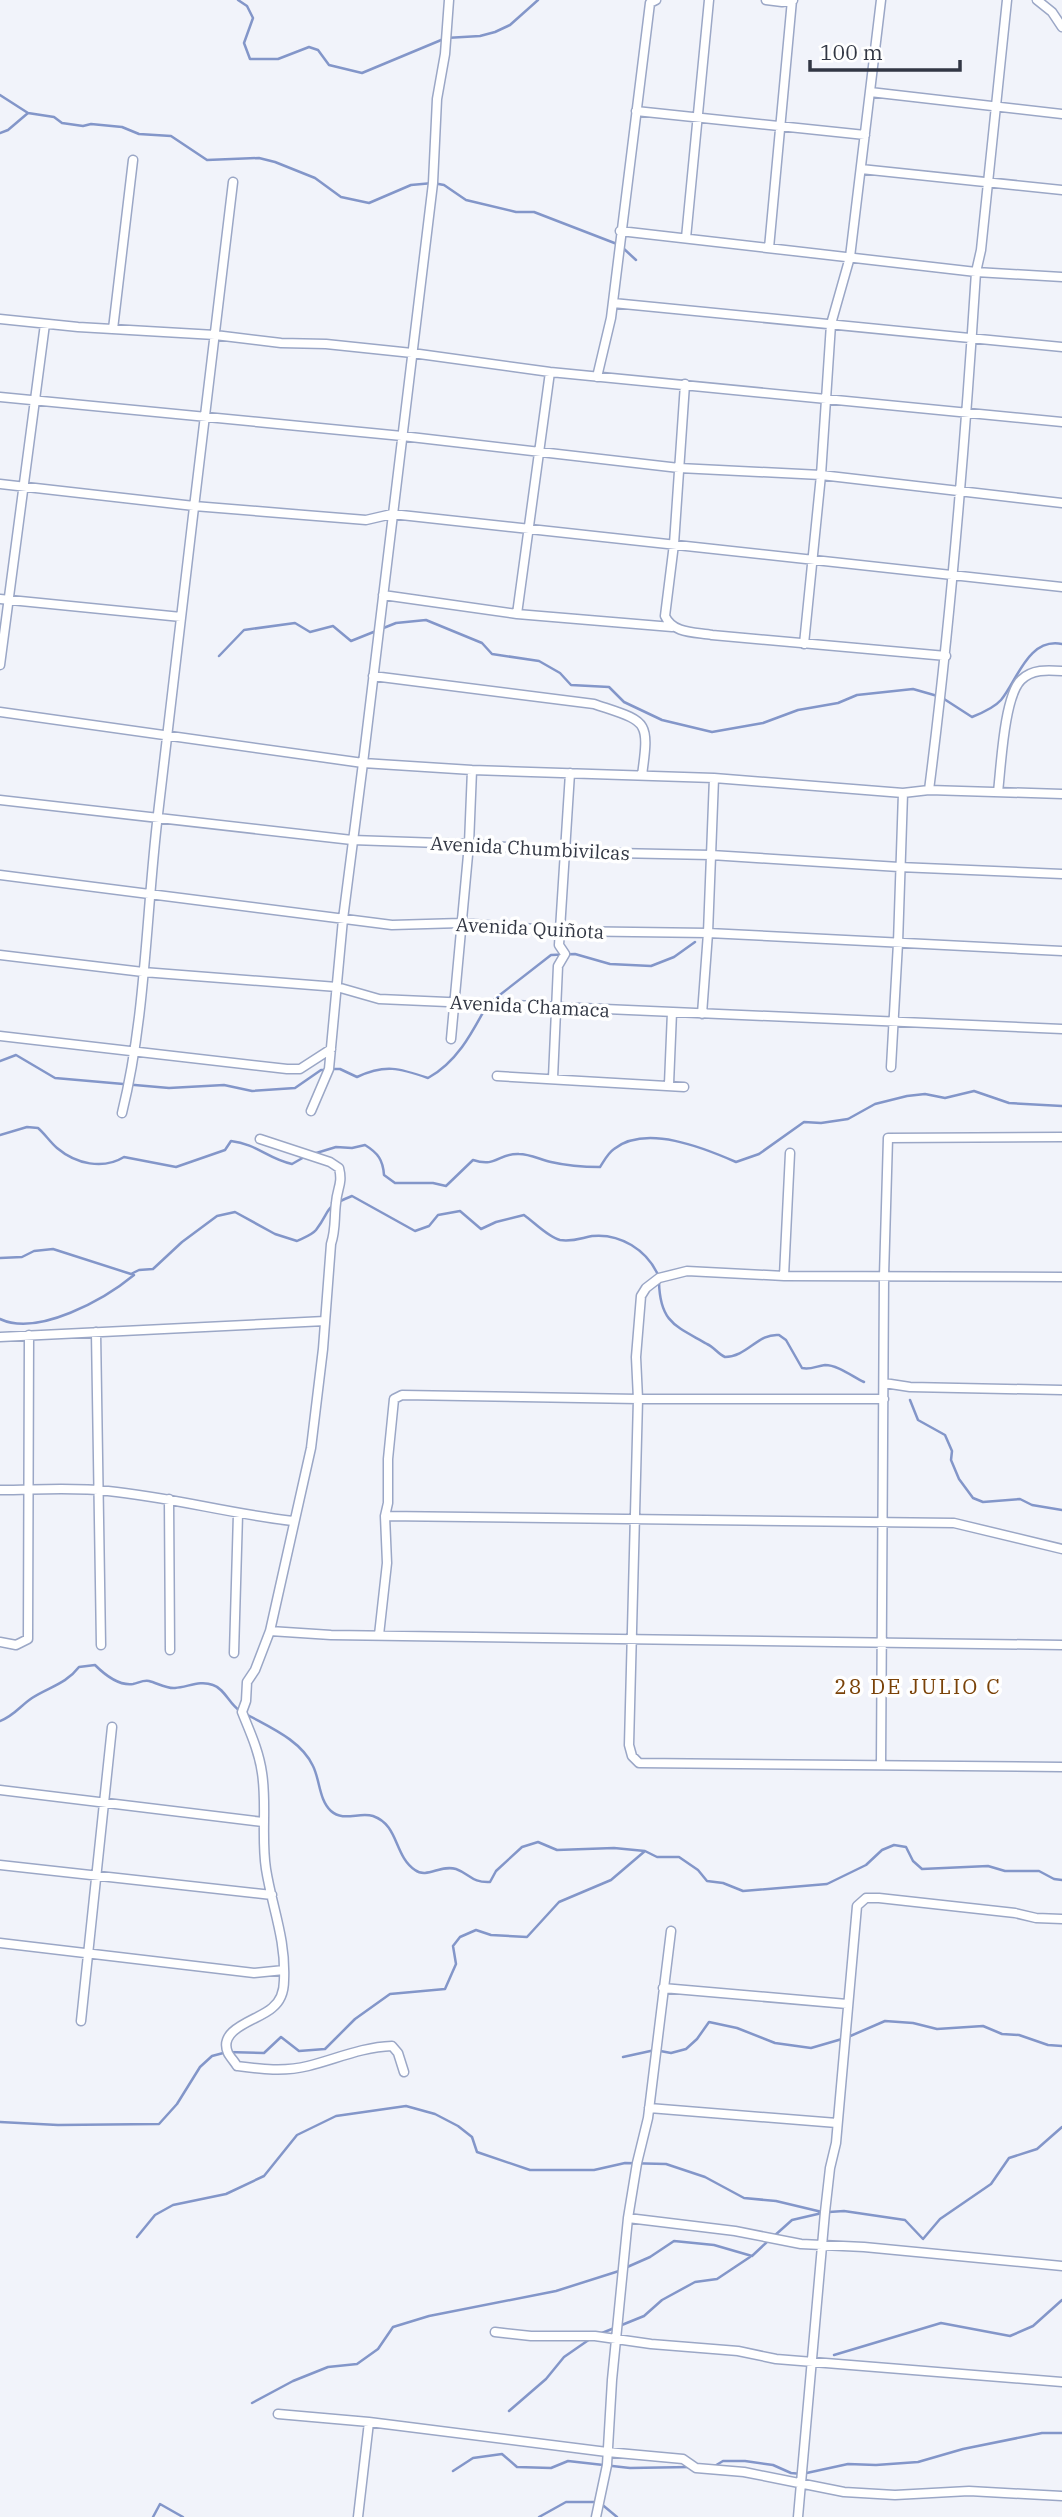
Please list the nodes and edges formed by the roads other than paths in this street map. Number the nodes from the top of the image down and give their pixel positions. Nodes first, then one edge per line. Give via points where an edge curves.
1 (449, 0) edge
2 (656, 0) edge
3 (709, 0) edge
4 (766, 0) edge
5 (793, 0) edge
6 (881, 0) edge
7 (1007, 0) edge
8 (1037, 0) edge
9 (1062, 27) edge
10 (870, 92) junction
11 (996, 107) junction
12 (636, 111) junction
13 (1062, 114) edge
14 (697, 117) junction
15 (780, 126) junction
16 (865, 135) junction
17 (133, 160) dead end
18 (861, 169) junction
19 (233, 182) dead end
20 (988, 182) junction
21 (1062, 190) edge
22 (620, 231) junction
23 (686, 239) junction
24 (769, 248) junction
25 (850, 257) junction
26 (976, 272) junction
27 (1062, 277) edge
28 (613, 303) junction
29 (0, 319) edge
30 (45, 324) junction
31 (831, 324) junction
32 (113, 329) junction
33 (215, 335) junction
34 (972, 338) junction
35 (1062, 346) edge
36 (412, 353) junction
37 (550, 372) junction
38 (597, 377) junction
39 (685, 384) junction
40 (0, 397) edge
41 (826, 399) junction
42 (35, 401) junction
43 (967, 413) junction
44 (205, 417) junction
45 (1062, 422) edge
46 (402, 436) junction
47 (539, 452) junction
48 (679, 468) junction
49 (821, 475) junction
50 (0, 484) edge
51 (23, 487) junction
52 (960, 492) junction
53 (1062, 503) edge
54 (194, 506) junction
55 (392, 514) junction
56 (529, 530) junction
57 (674, 544) junction
58 (811, 560) junction
59 (953, 575) junction
60 (1062, 587) edge
61 (383, 595) junction
62 (4, 599) edge
63 (517, 614) junction
64 (181, 617) junction
65 (673, 627) junction
66 (804, 644) junction
67 (946, 656) junction
68 (0, 665) edge
69 (1062, 671) edge
70 (373, 676) junction
71 (0, 712) edge
72 (167, 735) junction
73 (363, 763) junction
74 (472, 769) junction
75 (570, 773) junction
76 (642, 775) junction
77 (714, 778) junction
78 (929, 790) junction
79 (998, 792) junction
80 (903, 793) junction
81 (1062, 794) edge
82 (0, 800) edge
83 (157, 817) junction
84 (352, 840) junction
85 (468, 844) junction
86 (566, 852) junction
87 (711, 855) junction
88 (899, 867) junction
89 (1062, 874) edge
90 (0, 875) edge
91 (149, 894) junction
92 (343, 919) junction
93 (461, 923) junction
94 (560, 931) junction
95 (708, 933) junction
96 (898, 943) junction
97 (1062, 951) edge
98 (0, 955) edge
99 (143, 972) junction
100 (337, 987) junction
101 (452, 1001) junction
102 (556, 1008) junction
103 (671, 1012) junction
104 (702, 1014) junction
105 (895, 1022) junction
106 (1062, 1029) edge
107 (0, 1036) edge
108 (451, 1039) dead end
109 (331, 1049) junction
110 (133, 1051) junction
111 (891, 1067) dead end
112 (497, 1076) dead end
113 (553, 1078) junction
114 (669, 1084) junction
115 (684, 1087) dead end
116 (311, 1111) dead end
117 (122, 1113) dead end
118 (1062, 1137) edge
119 (260, 1139) dead end
120 (790, 1153) dead end
121 (785, 1276) junction
122 (884, 1276) junction
123 (1062, 1277) edge
124 (325, 1321) junction
125 (96, 1332) junction
126 (29, 1335) junction
127 (0, 1337) edge
128 (884, 1383) junction
129 (1062, 1390) edge
130 (638, 1399) junction
131 (884, 1399) junction
132 (0, 1490) edge
133 (29, 1490) junction
134 (99, 1490) junction
135 (169, 1499) junction
136 (239, 1514) junction
137 (385, 1516) junction
138 (634, 1518) junction
139 (293, 1521) junction
140 (882, 1522) junction
141 (1062, 1549) edge
142 (270, 1631) junction
143 (379, 1636) junction
144 (631, 1639) junction
145 (0, 1642) edge
146 (882, 1643) junction
147 (101, 1645) dead end
148 (1062, 1645) edge
149 (170, 1650) dead end
150 (234, 1653) dead end
151 (112, 1727) dead end
152 (881, 1765) junction
153 (1062, 1767) edge
154 (0, 1790) edge
155 (104, 1803) junction
156 (263, 1822) junction
157 (0, 1866) edge
158 (97, 1876) junction
159 (272, 1895) junction
160 (1062, 1919) edge
161 (671, 1931) dead end
162 (0, 1942) edge
163 (89, 1953) junction
164 (284, 1970) junction
165 (663, 1988) junction
166 (847, 2004) junction
167 (81, 2021) dead end
168 (404, 2072) dead end
169 (649, 2108) junction
170 (837, 2123) junction
171 (628, 2218) junction
172 (823, 2244) junction
173 (1062, 2266) edge
174 (495, 2332) dead end
175 (617, 2340) junction
176 (811, 2362) junction
177 (1062, 2382) edge
178 (278, 2414) dead end
179 (369, 2422) junction
180 (607, 2452) junction
181 (802, 2485) junction
182 (1062, 2496) edge
183 (358, 2517) edge
184 (596, 2517) edge
185 (798, 2517) edge

1 - 36 street
2 - 12 street via 649,3
3 - 14 street
4 - 5 street
5 - 15 street
6 - 10 street
7 - 11 street
8 - 9 street
10 - 11 street
10 - 16 street
11 - 13 street
11 - 20 street
12 - 14 street
12 - 22 street
14 - 15 street
14 - 23 street
15 - 16 street
15 - 24 street
16 - 18 street
17 - 32 street
18 - 20 street
18 - 25 street
19 - 33 street
20 - 21 street
20 - 26 street
22 - 23 street
22 - 28 street
23 - 24 street
24 - 25 street
25 - 26 street
25 - 31 street
26 - 27 street
26 - 34 street
28 - 31 street
28 - 38 street
29 - 30 street
30 - 32 street
30 - 42 street
31 - 34 street
31 - 41 street
32 - 33 street
33 - 36 street
33 - 44 street
34 - 35 street
34 - 43 street
36 - 37 street
36 - 46 street
37 - 38 street
37 - 47 street
38 - 39 street
39 - 41 street
39 - 48 street
40 - 42 street
41 - 43 street
41 - 49 street
42 - 44 street
42 - 51 street
43 - 45 street
43 - 52 street
44 - 46 street
44 - 54 street
46 - 47 street
46 - 55 street
47 - 48 street
47 - 56 street
48 - 49 street
48 - 57 street
49 - 52 street
49 - 58 street
50 - 51 street
51 - 54 street
51 - 62 street
52 - 53 street
52 - 59 street
54 - 55 street via 366,520
54 - 64 street
55 - 56 street
55 - 61 street
56 - 57 street
56 - 63 street
57 - 58 street
57 - 65 street via 665,616
58 - 59 street
58 - 66 street
59 - 60 street
59 - 67 street
61 - 63 street
61 - 70 street
62 - 64 street
62 - 68 street
63 - 65 street
64 - 72 street
65 - 66 street
66 - 67 street
67 - 78 street
69 - 79 street via 1041,669 1020,680 1009,703
70 - 73 street
70 - 76 street via 594,704 628,716 641,724 648,738
71 - 72 street
72 - 73 street
72 - 83 street
73 - 74 street
73 - 84 street
74 - 75 street
74 - 85 street
75 - 76 street
75 - 86 street
76 - 77 street
77 - 80 street
77 - 87 street
78 - 79 street
78 - 80 street
79 - 81 street
80 - 88 street
82 - 83 street, Avenida Chumbivilcas
83 - 84 street, Avenida Chumbivilcas
83 - 91 street
84 - 85 street, Avenida Chumbivilcas
84 - 92 street
85 - 86 street, Avenida Chumbivilcas
85 - 93 street
86 - 87 street, Avenida Chumbivilcas
86 - 94 street
87 - 88 street, Avenida Chumbivilcas
87 - 95 street
88 - 89 street, Avenida Chumbivilcas
88 - 96 street
90 - 91 street, Avenida Quiñota
91 - 92 street, Avenida Quiñota
91 - 99 street
92 - 93 street, Avenida Quiñota via 392,925
92 - 100 street
93 - 94 street, Avenida Quiñota
93 - 101 street
94 - 95 street, Avenida Quiñota
94 - 102 street via 559,945 565,954 558,966
95 - 96 street, Avenida Quiñota
95 - 104 street
96 - 97 street, Avenida Quiñota
96 - 105 street
98 - 99 street, Avenida Chamaca
99 - 100 street, Avenida Chamaca
99 - 110 street
100 - 101 street, Avenida Chamaca via 379,999
100 - 109 street
101 - 102 street, Avenida Chamaca
101 - 108 street
102 - 103 street, Avenida Chamaca
102 - 113 street
103 - 104 street, Avenida Chamaca
103 - 114 street
104 - 105 street, Avenida Chamaca
105 - 106 street, Avenida Chamaca
105 - 111 street
107 - 110 street
109 - 110 street via 300,1069
109 - 116 street via 329,1069
110 - 117 street
112 - 113 street
113 - 114 street
114 - 115 street
118 - 122 street via 888,1138
119 - 124 street via 340,1168
120 - 121 street
121 - 122 street
121 - 130 street via 687,1271 659,1278 646,1288 641,1296 636,1357
122 - 123 street
122 - 128 street
124 - 125 street
124 - 139 street via 311,1448
125 - 126 street
125 - 134 street
126 - 127 street
126 - 133 street
128 - 129 street
128 - 131 street
130 - 131 street
130 - 137 street via 402,1395 394,1399
130 - 138 street
131 - 140 street
132 - 133 street
133 - 134 street
133 - 145 street via 28,1639 16,1644
134 - 135 street
134 - 147 street
135 - 136 street
135 - 149 street
136 - 139 street
136 - 150 street
137 - 138 street
137 - 143 street via 387,1563
138 - 140 street
138 - 144 street
139 - 142 street
140 - 141 street via 954,1524
140 - 146 street
142 - 143 street
142 - 156 street via 247,1682 242,1712 257,1747
143 - 144 street
144 - 146 street
144 - 152 street via 629,1745 639,1763
146 - 148 street
146 - 152 street
151 - 155 street
152 - 153 street
154 - 155 street
155 - 156 street
155 - 158 street
156 - 159 street
157 - 158 street
158 - 159 street
158 - 163 street
159 - 164 street
160 - 166 street via 866,1898 857,1906
161 - 165 street
162 - 163 street
163 - 164 street via 254,1972
163 - 167 street
164 - 168 street via 283,1994 274,2007 237,2026 227,2040 227,2052 237,2066 270,2070 305,2067 372,2046 392,2046
165 - 166 street
165 - 169 street
166 - 170 street
169 - 170 street
169 - 171 street
170 - 172 street
171 - 172 street
171 - 175 street
172 - 173 street
172 - 176 street
174 - 175 street
175 - 176 street
175 - 180 street
176 - 177 street
176 - 181 street
178 - 179 street
179 - 180 street
179 - 183 street
180 - 181 street via 683,2459 696,2468 744,2472
180 - 184 street
181 - 182 street via 894,2495 969,2491
181 - 185 street

